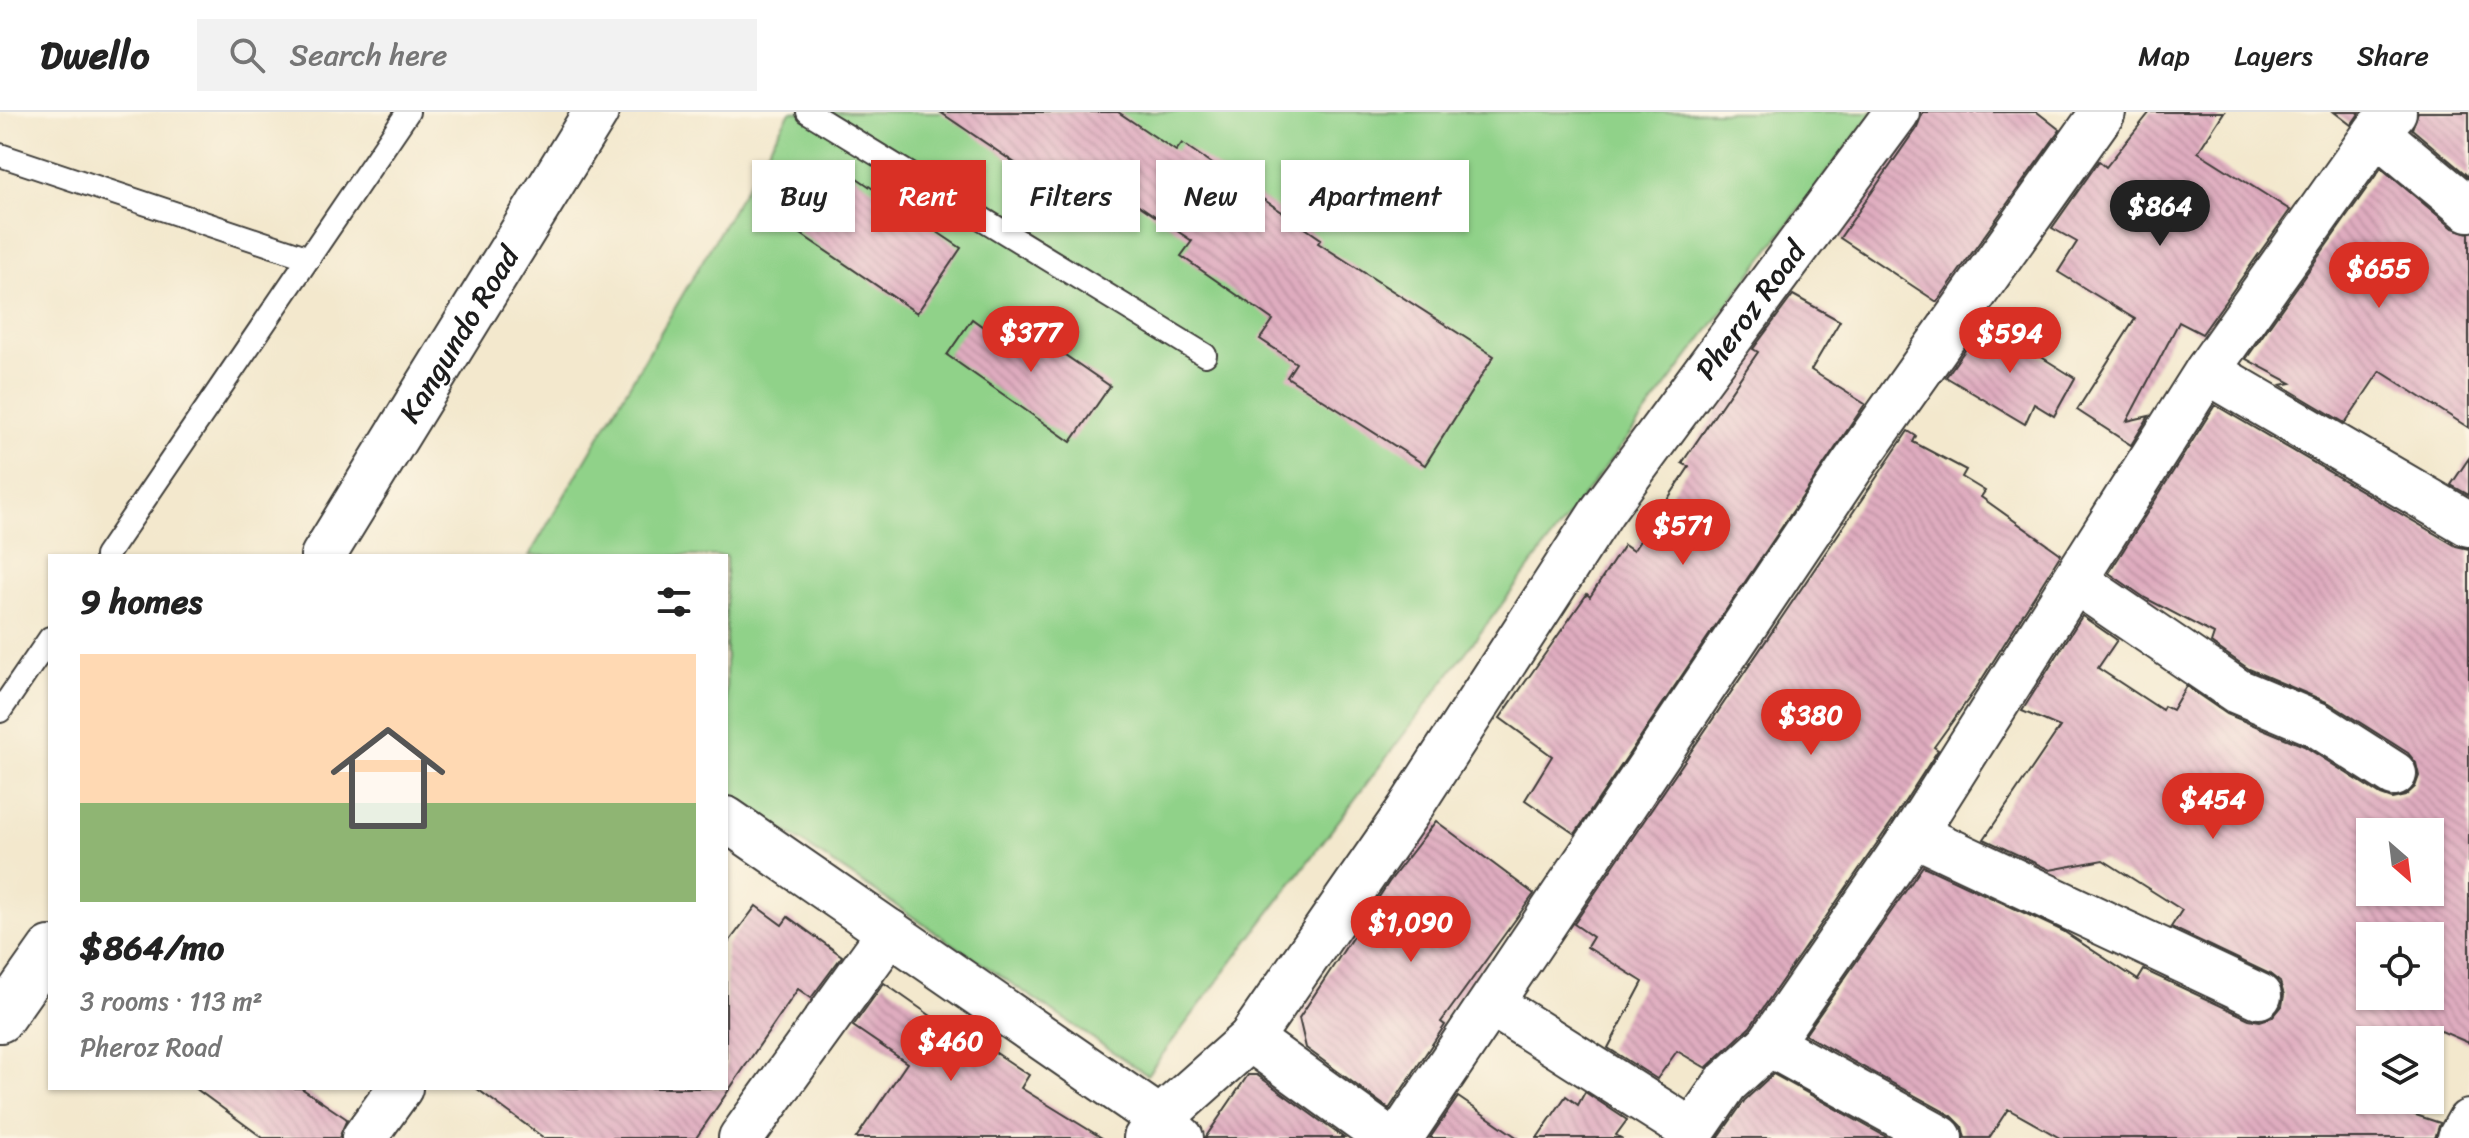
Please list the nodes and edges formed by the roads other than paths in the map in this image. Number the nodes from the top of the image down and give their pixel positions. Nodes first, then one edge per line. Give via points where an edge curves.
1 (408, 112) edge
2 (596, 112) edge
3 (808, 112) edge
4 (1897, 112) edge
5 (2103, 112) edge
6 (2385, 122) edge
7 (0, 155) edge
8 (2469, 209) edge
9 (309, 258) junction
10 (1205, 355) dead end
11 (2207, 371) junction
12 (2469, 524) edge
13 (107, 554) edge
14 (324, 554) edge
15 (2077, 582) junction
16 (47, 648) edge
17 (0, 711) edge
18 (2394, 774) dead end
19 (728, 820) edge
20 (1914, 834) junction
21 (890, 932) junction
22 (48, 952) edge
23 (2259, 996) dead end
24 (1492, 1004) junction
25 (0, 1020) edge
26 (1250, 1039) junction
27 (1769, 1044) junction
28 (399, 1090) edge
29 (2469, 1122) edge
30 (1162, 1132) edge
31 (1690, 1135) edge
32 (364, 1138) edge
33 (741, 1138) edge
34 (1387, 1138) edge
35 (1400, 1138) edge
36 (1940, 1138) edge
37 (2460, 1138) edge

1 - 9 lane
2 - 14 main road, Kangundo Road
3 - 10 lane
4 - 26 main road, Pheroz Road via 1603,510 1408,811
5 - 24 main road via 1852,466
6 - 8 main road
6 - 11 main road
7 - 9 lane
9 - 13 lane
11 - 12 main road
11 - 15 main road
15 - 18 main road via 2237,691 2316,724
15 - 20 main road
16 - 17 lane
19 - 21 main road
20 - 23 main road
20 - 27 main road
21 - 30 main road
21 - 33 main road
22 - 25 main road
24 - 31 main road
24 - 35 main road
26 - 30 main road, Pheroz Road
26 - 34 main road
27 - 31 main road via 1726,1083
27 - 36 main road
28 - 32 main road
29 - 37 main road

